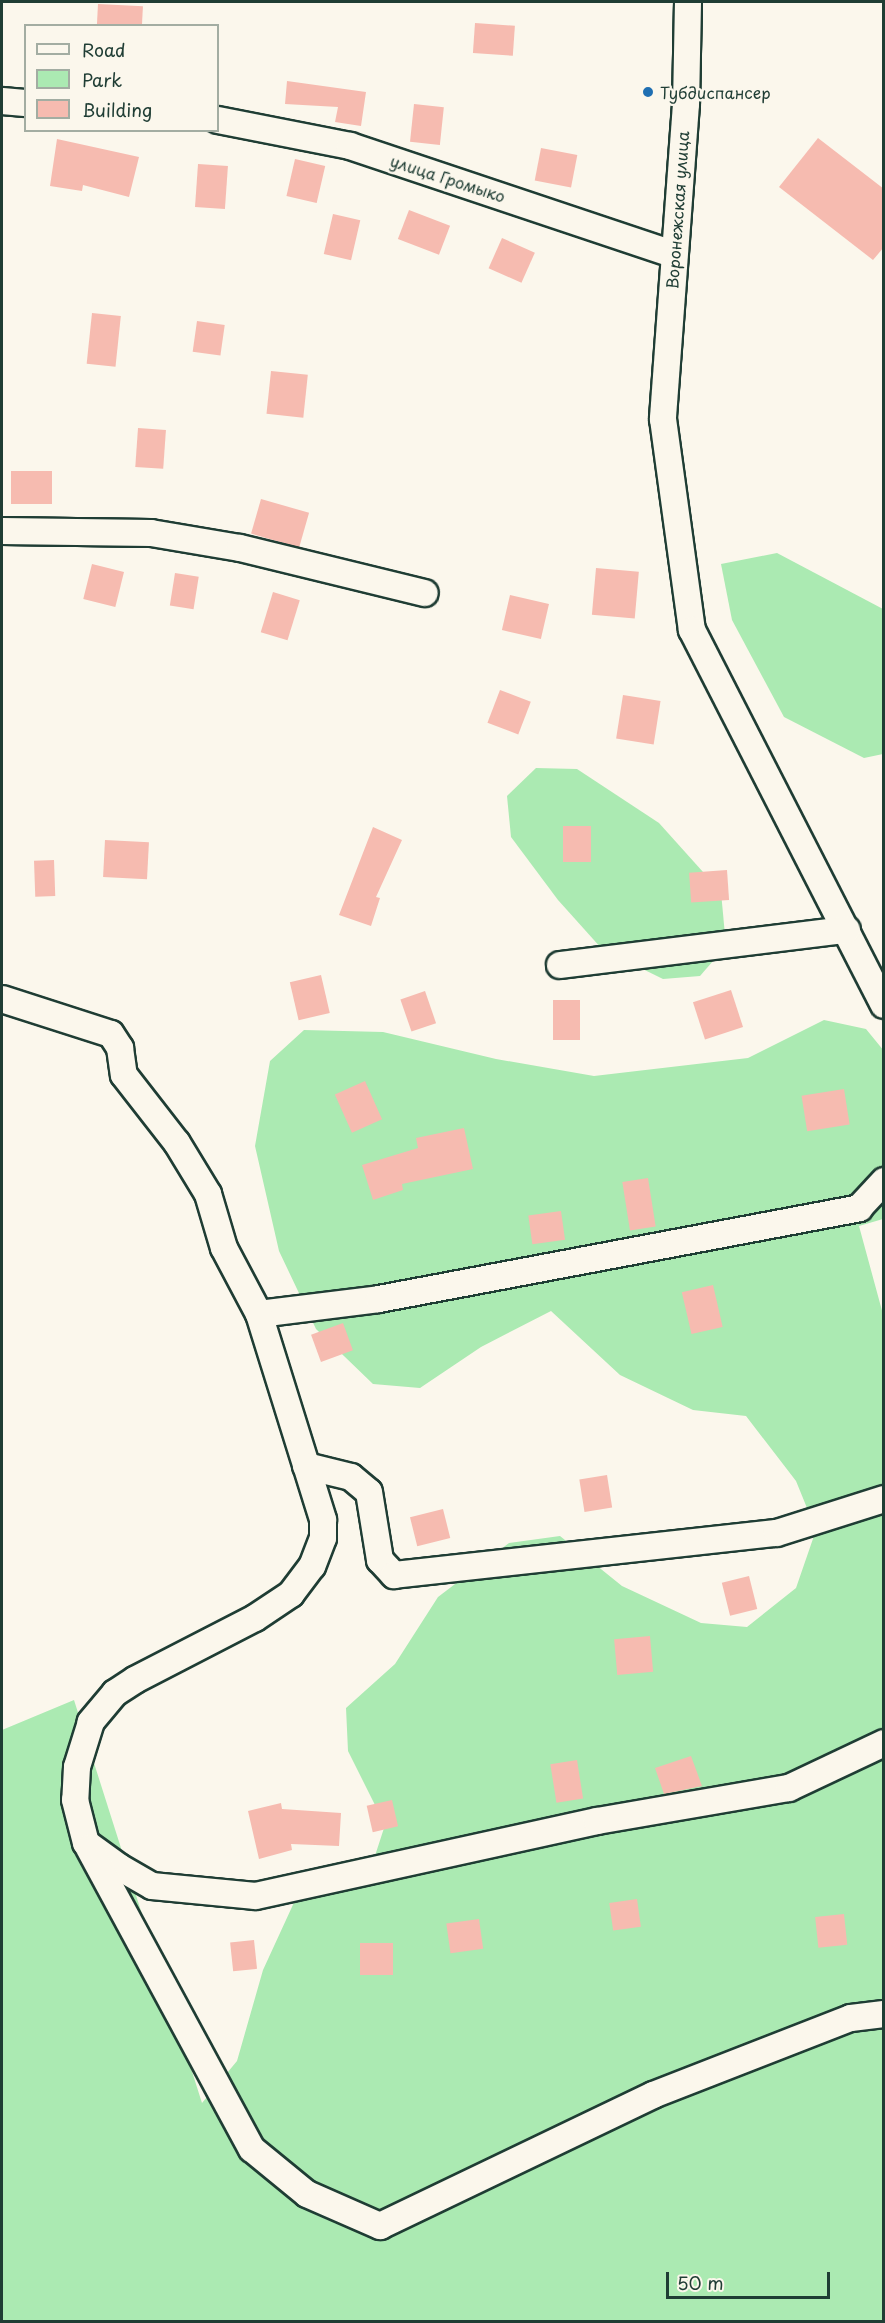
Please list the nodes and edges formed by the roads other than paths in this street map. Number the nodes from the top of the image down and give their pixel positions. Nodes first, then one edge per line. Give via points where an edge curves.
1 (687, 2) edge
2 (2, 101) edge
3 (24, 103) edge
4 (219, 120) edge
5 (674, 254) junction
6 (2, 531) edge
7 (425, 593) dead end
8 (847, 930) junction
9 (560, 965) dead end
10 (2, 999) edge
11 (884, 1005) edge
12 (884, 1181) edge
13 (259, 1314) junction
14 (306, 1466) junction
15 (884, 1499) edge
16 (884, 1743) edge
17 (86, 1843) junction
18 (884, 2014) edge

1 - 5 street, Воронежская улица via 686,104
2 - 3 street
4 - 5 street, улица Громыко via 350,146
5 - 8 street, Воронежская улица via 663,419 692,630
6 - 7 street via 151,533 240,548
8 - 9 street
8 - 11 street, Воронежская улица
10 - 13 street via 111,1034 120,1048 124,1075 177,1143 208,1194 224,1248
12 - 13 street via 859,1208 379,1299
13 - 14 street
14 - 15 street via 351,1477 369,1492 380,1560 394,1575 777,1533
14 - 17 street via 323,1520 323,1538 312,1566 291,1594 255,1618 135,1680 115,1693 91,1722 77,1767 75,1800
16 - 17 street via 789,1788 597,1821 256,1896 152,1886
17 - 18 street via 252,2149 307,2194 380,2226 653,2096 851,2018

